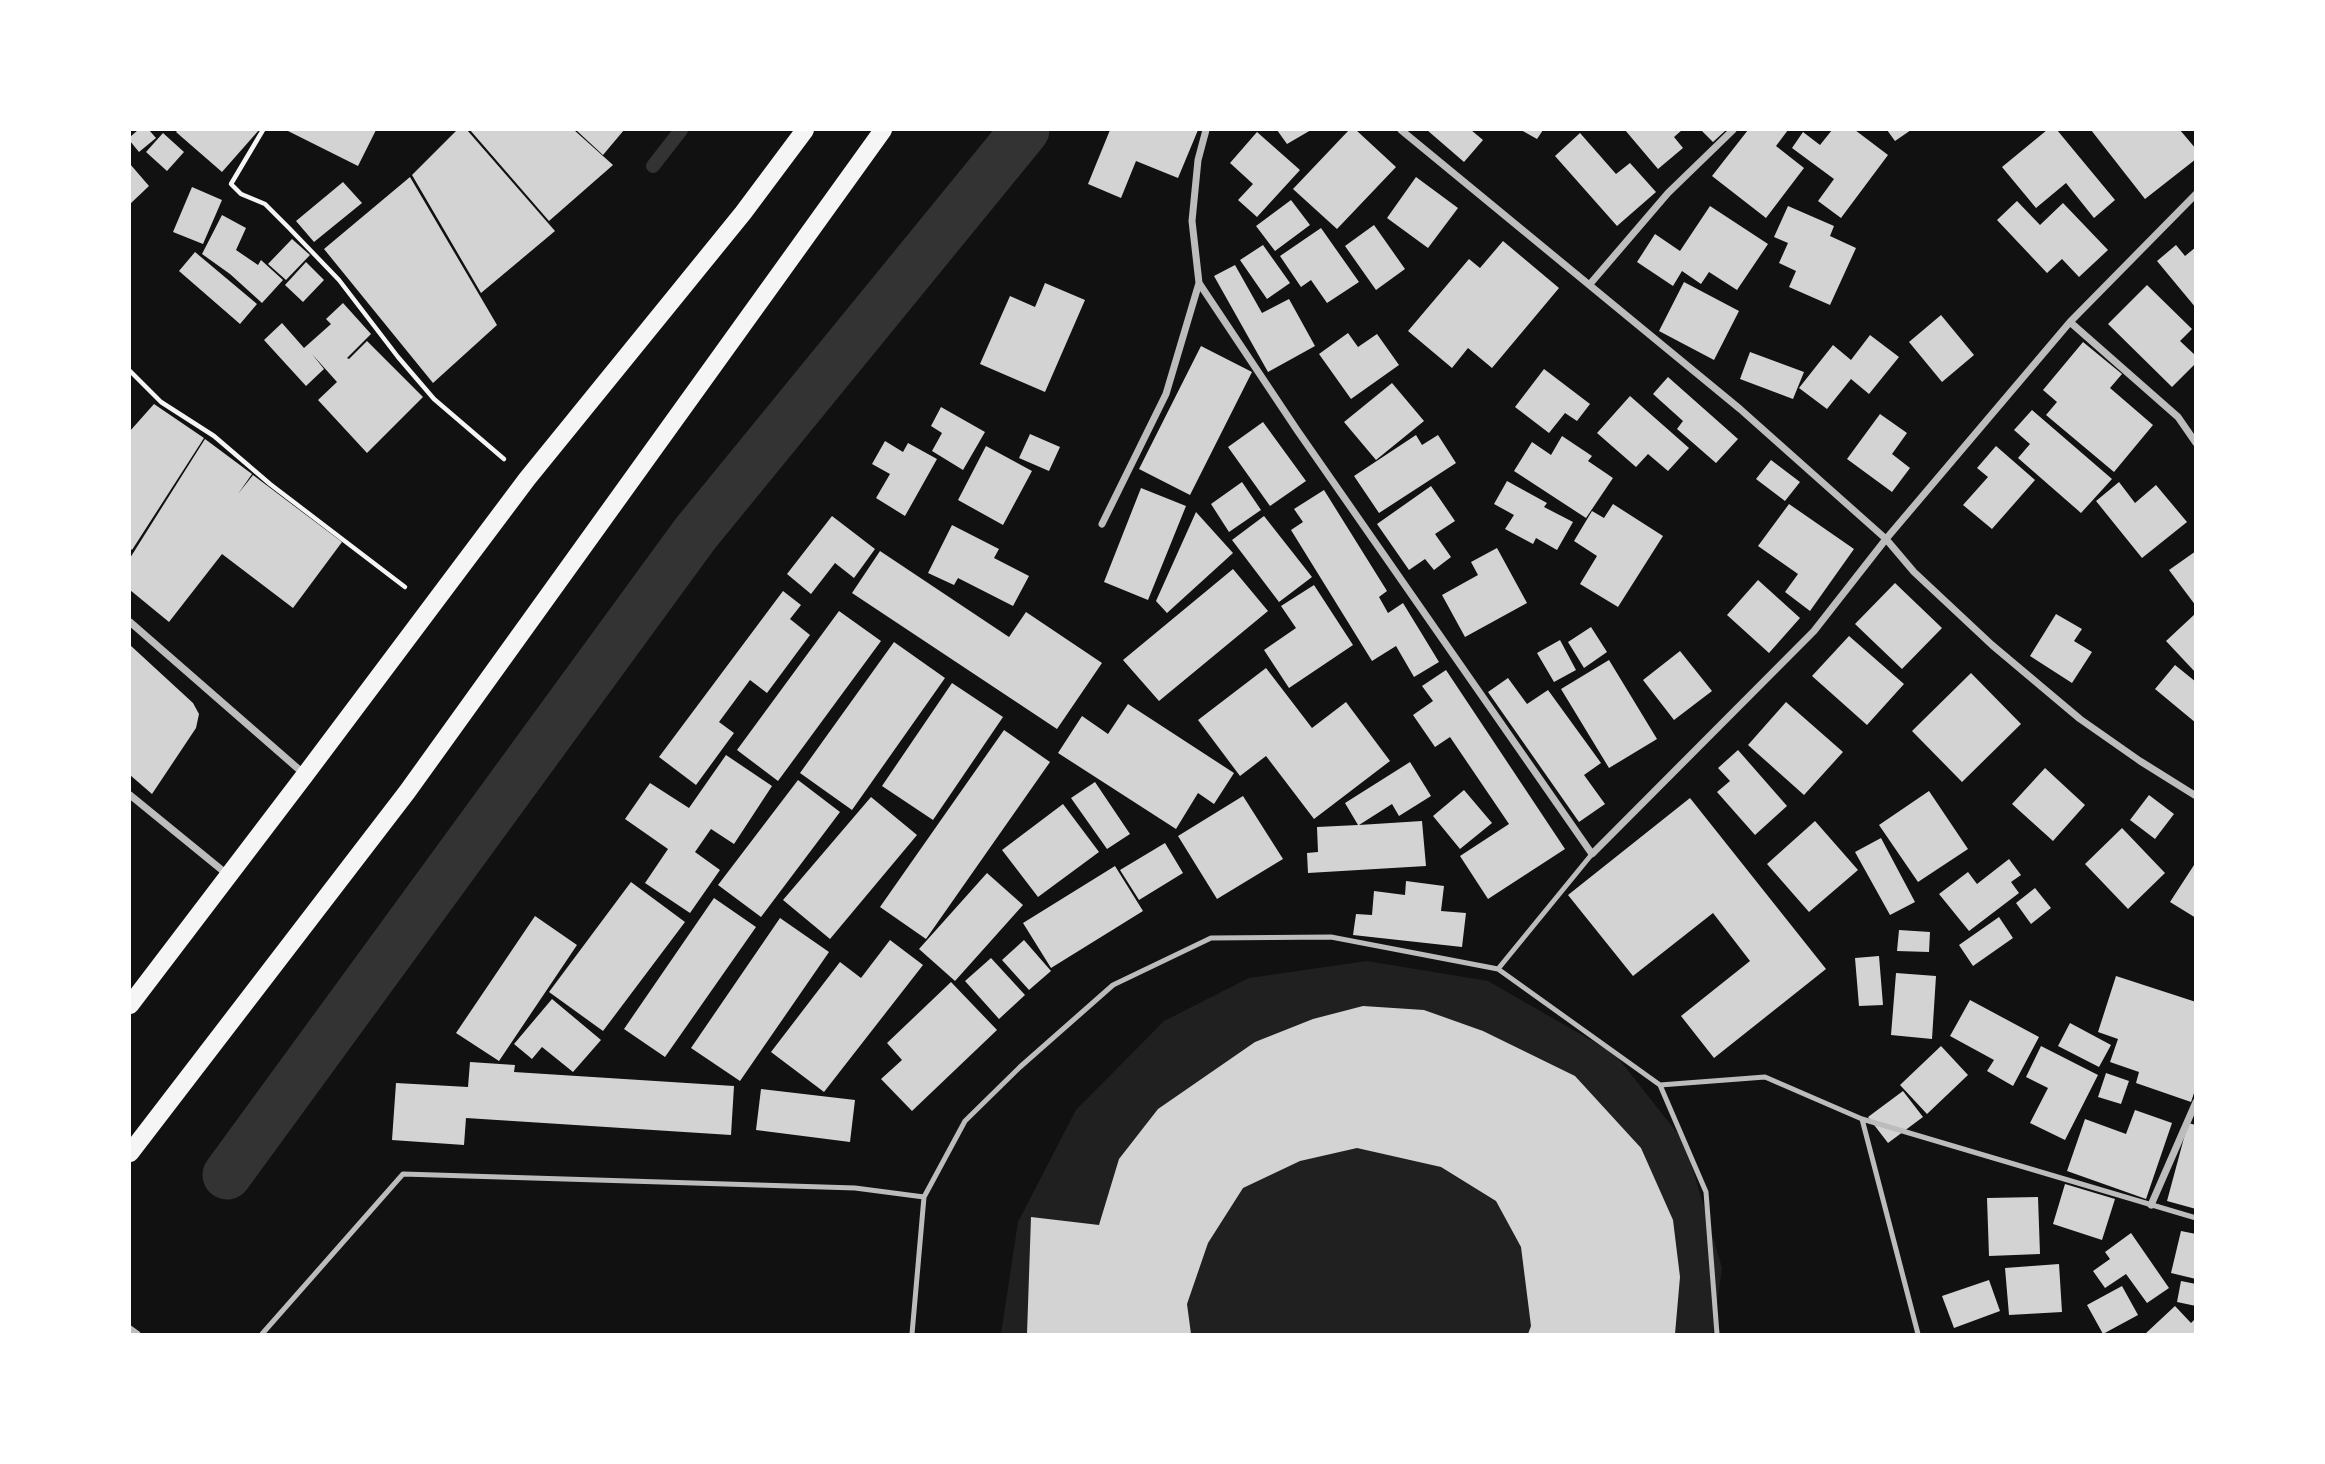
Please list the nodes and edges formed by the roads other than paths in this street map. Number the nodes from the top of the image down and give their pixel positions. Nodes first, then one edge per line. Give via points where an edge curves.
1 (805, 130) edge
2 (883, 130) edge
3 (1206, 130) edge
4 (1401, 130) edge
5 (1733, 130) edge
6 (2196, 194) edge
7 (1199, 283) junction
8 (1590, 284) junction
9 (2070, 322) junction
10 (2196, 443) edge
11 (1102, 524) dead end
12 (1886, 539) junction
13 (130, 622) edge
14 (306, 775) junction
15 (130, 794) edge
16 (2196, 796) edge
17 (1592, 854) junction
18 (228, 875) junction
19 (1498, 969) junction
20 (130, 1004) edge
21 (1660, 1085) junction
22 (2196, 1101) edge
23 (1862, 1119) junction
24 (130, 1153) edge
25 (924, 1197) junction
26 (2151, 1205) junction
27 (2196, 1218) edge
28 (130, 1329) edge
29 (137, 1335) edge
30 (262, 1335) edge
31 (912, 1335) edge
32 (1717, 1335) edge
33 (1918, 1335) edge

1 - 14 main road via 527,479
2 - 24 main road via 407,792
3 - 7 street via 1192,221
4 - 8 street
5 - 8 street via 1668,193
6 - 9 street
7 - 11 street via 1166,394
7 - 17 street
8 - 12 street
9 - 10 street via 2178,417
9 - 12 street
12 - 16 street via 1982,636 2080,719
12 - 17 street via 1814,631
13 - 14 street
14 - 18 main road
15 - 18 street
17 - 19 lane
18 - 20 main road
19 - 21 lane
19 - 25 lane via 1331,937 1211,939 1113,985 1020,1067 965,1121
21 - 23 lane via 1765,1077
21 - 32 lane via 1706,1192
22 - 26 street
23 - 26 lane
23 - 33 lane
25 - 30 lane via 855,1188 403,1174
25 - 31 lane
26 - 27 lane
28 - 29 street

